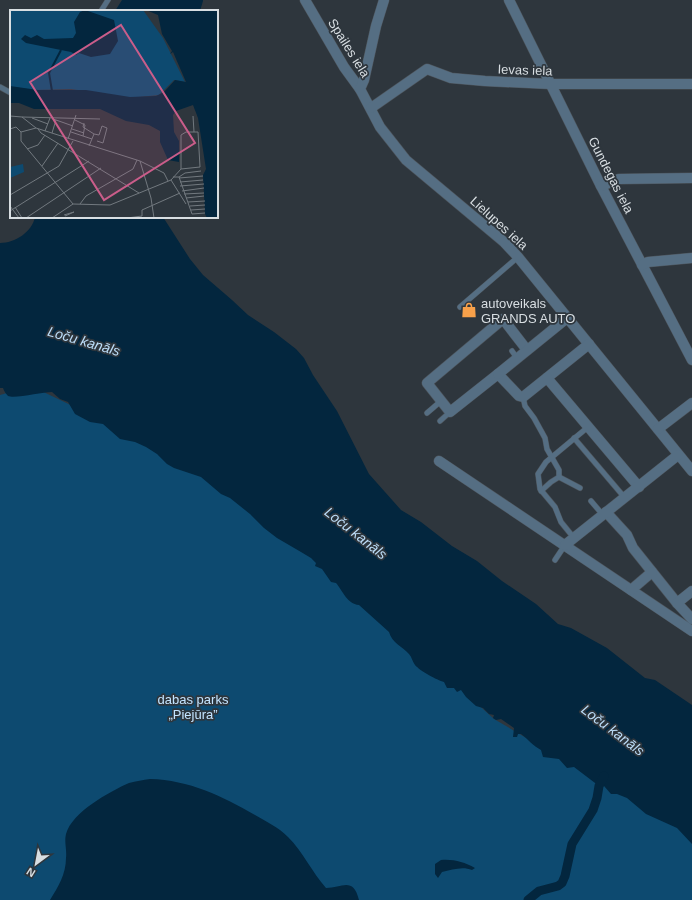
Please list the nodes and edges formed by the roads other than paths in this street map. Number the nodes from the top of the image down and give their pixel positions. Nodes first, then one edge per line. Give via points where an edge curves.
1 (108, 0) edge
2 (305, 0) edge
3 (384, 0) edge
4 (509, 0) edge
5 (102, 10) edge
6 (550, 84) junction
7 (692, 84) edge
8 (0, 87) edge
9 (360, 89) junction
10 (10, 92) edge
11 (371, 108) junction
12 (692, 178) edge
13 (601, 186) junction
14 (518, 257) junction
15 (692, 258) edge
16 (642, 265) junction
17 (460, 308) dead end
18 (567, 318) junction
19 (589, 344) junction
20 (527, 350) junction
21 (692, 360) edge
22 (498, 374) junction
23 (548, 378) junction
24 (523, 396) junction
25 (441, 401) junction
26 (692, 403) edge
27 (450, 412) junction
28 (427, 413) dead end
29 (440, 421) dead end
30 (588, 427) junction
31 (658, 430) junction
32 (574, 438) junction
33 (678, 455) junction
34 (552, 457) junction
35 (438, 461) dead end
36 (692, 471) edge
37 (559, 478) junction
38 (639, 487) junction
39 (580, 488) dead end
40 (542, 491) junction
41 (625, 498) junction
42 (591, 501) dead end
43 (605, 514) junction
44 (574, 538) junction
45 (565, 545) junction
46 (555, 560) dead end
47 (652, 572) junction
48 (630, 590) junction
49 (692, 591) edge
50 (677, 603) junction
51 (692, 619) edge
52 (692, 631) edge

1 - 5 lane
2 - 9 street, Spailes iela via 344,67
3 - 9 street
4 - 6 street, Gundegas iela
6 - 7 street, Ievas iela
6 - 11 street, Ievas iela via 451,78 427,69
6 - 13 street, Gundegas iela
8 - 10 lane
9 - 11 street, Lielupes iela
11 - 14 street, Lielupes iela via 380,127 406,160 504,242
12 - 13 street via 619,179
13 - 16 street, Gundegas iela
14 - 17 lane
14 - 18 street, Lielupes iela
15 - 16 street via 648,262
16 - 21 street, Gundegas iela
18 - 19 street, Lielupes iela
18 - 20 street
19 - 23 street
19 - 31 street, Lielupes iela
20 - 22 street via 515,354
20 - 25 street via 503,318 427,383
22 - 24 street via 519,396
22 - 27 street
23 - 24 street
23 - 30 street
24 - 34 lane
25 - 27 street
25 - 28 lane
26 - 31 street
27 - 29 lane
30 - 32 lane
30 - 38 street
31 - 33 street, Lielupes iela
32 - 34 lane
32 - 41 lane
33 - 36 street, Lielupes iela
33 - 38 street
34 - 37 lane via 559,470
34 - 40 lane via 538,474
35 - 45 street
37 - 39 lane
37 - 40 lane
38 - 41 street
40 - 44 lane
41 - 43 street
42 - 43 lane
43 - 44 street
43 - 47 street via 627,535 633,548
44 - 45 street
45 - 46 lane
45 - 48 street
47 - 48 street
47 - 50 street
48 - 52 street
49 - 50 street
50 - 51 street

